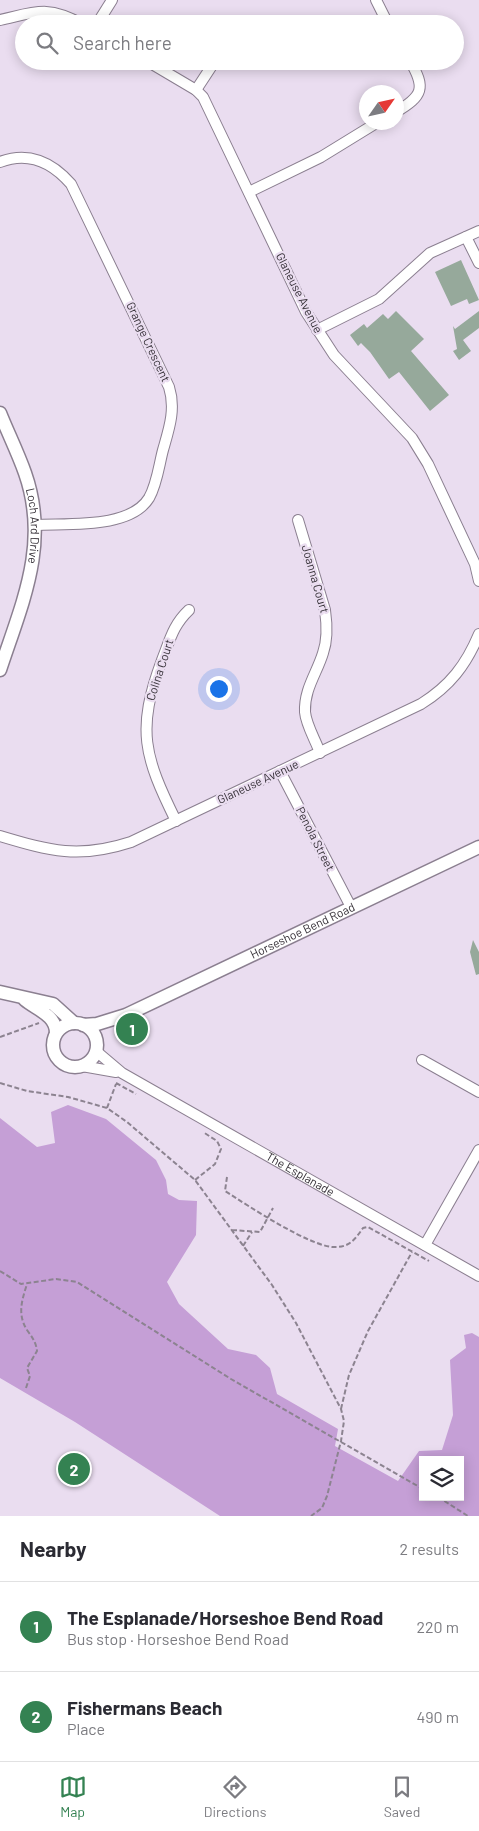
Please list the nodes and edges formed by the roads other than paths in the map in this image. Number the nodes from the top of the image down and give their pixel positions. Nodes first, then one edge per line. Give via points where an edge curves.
1 (112, 0) edge
2 (376, 0) edge
3 (26, 15) edge
4 (66, 15) edge
5 (103, 15) edge
6 (384, 15) edge
7 (15, 17) edge
8 (0, 20) edge
9 (162, 70) edge
10 (209, 70) edge
11 (415, 70) edge
12 (196, 90) junction
13 (404, 107) edge
14 (365, 130) edge
15 (0, 162) edge
16 (249, 192) junction
17 (479, 231) edge
18 (466, 237) junction
19 (479, 263) edge
20 (317, 330) junction
21 (2, 422) edge
22 (298, 520) dead end
23 (35, 525) junction
24 (479, 581) edge
25 (189, 610) dead end
26 (479, 634) edge
27 (0, 670) edge
28 (320, 752) junction
29 (280, 771) junction
30 (176, 821) junction
31 (0, 836) edge
32 (479, 847) edge
33 (350, 907) junction
34 (0, 992) edge
35 (21, 997) junction
36 (126, 1015) junction
37 (78, 1024) junction
38 (56, 1033) junction
39 (96, 1045) junction
40 (422, 1060) dead end
41 (82, 1066) junction
42 (122, 1073) junction
43 (479, 1092) edge
44 (479, 1150) edge
45 (424, 1245) junction
46 (479, 1276) edge

1 - 5 street
2 - 6 street
3 - 4 street via 47,11
7 - 8 street
9 - 12 street, Glaneuse Avenue
10 - 12 street
11 - 13 street via 421,81 420,90
12 - 16 street, Glaneuse Avenue via 208,106
14 - 16 street via 321,157
15 - 23 street, Grange Crescent via 17,157 32,158 50,165 71,184 170,387 172,402 172,418 154,486 143,505 122,518
16 - 20 street, Glaneuse Avenue
17 - 18 street
18 - 19 street
18 - 20 street via 420,260 379,299
20 - 24 street, Glaneuse Avenue via 334,355 412,438 428,464 475,564
21 - 23 street, Loch Ard Drive via 25,473
22 - 28 street, Joanna Court via 327,625 323,653 308,687 305,714
23 - 27 street, Loch Ard Drive via 34,564
25 - 30 street, Colina Court via 176,622 154,683 145,738 150,764
26 - 28 street, Glaneuse Avenue via 463,666 438,693
28 - 29 street, Glaneuse Avenue
29 - 30 street, Glaneuse Avenue
29 - 33 street, Penola Street
30 - 31 street, Glaneuse Avenue via 131,842 88,851 58,852
32 - 33 street, Horseshoe Bend Road
33 - 36 street, Horseshoe Bend Road
34 - 35 street
35 - 37 street via 53,1004
35 - 38 street via 50,1017
36 - 37 street, Horseshoe Bend Road via 97,1024
36 - 39 street, Horseshoe Bend Road
37 - 38 street via 60,1028
37 - 39 street
38 - 41 street via 53,1046 59,1060 71,1067
39 - 41 street via 90,1061
39 - 42 street, The Esplanade
40 - 43 street
41 - 42 street, The Esplanade
42 - 45 street, The Esplanade
44 - 45 street
45 - 46 street, The Esplanade

